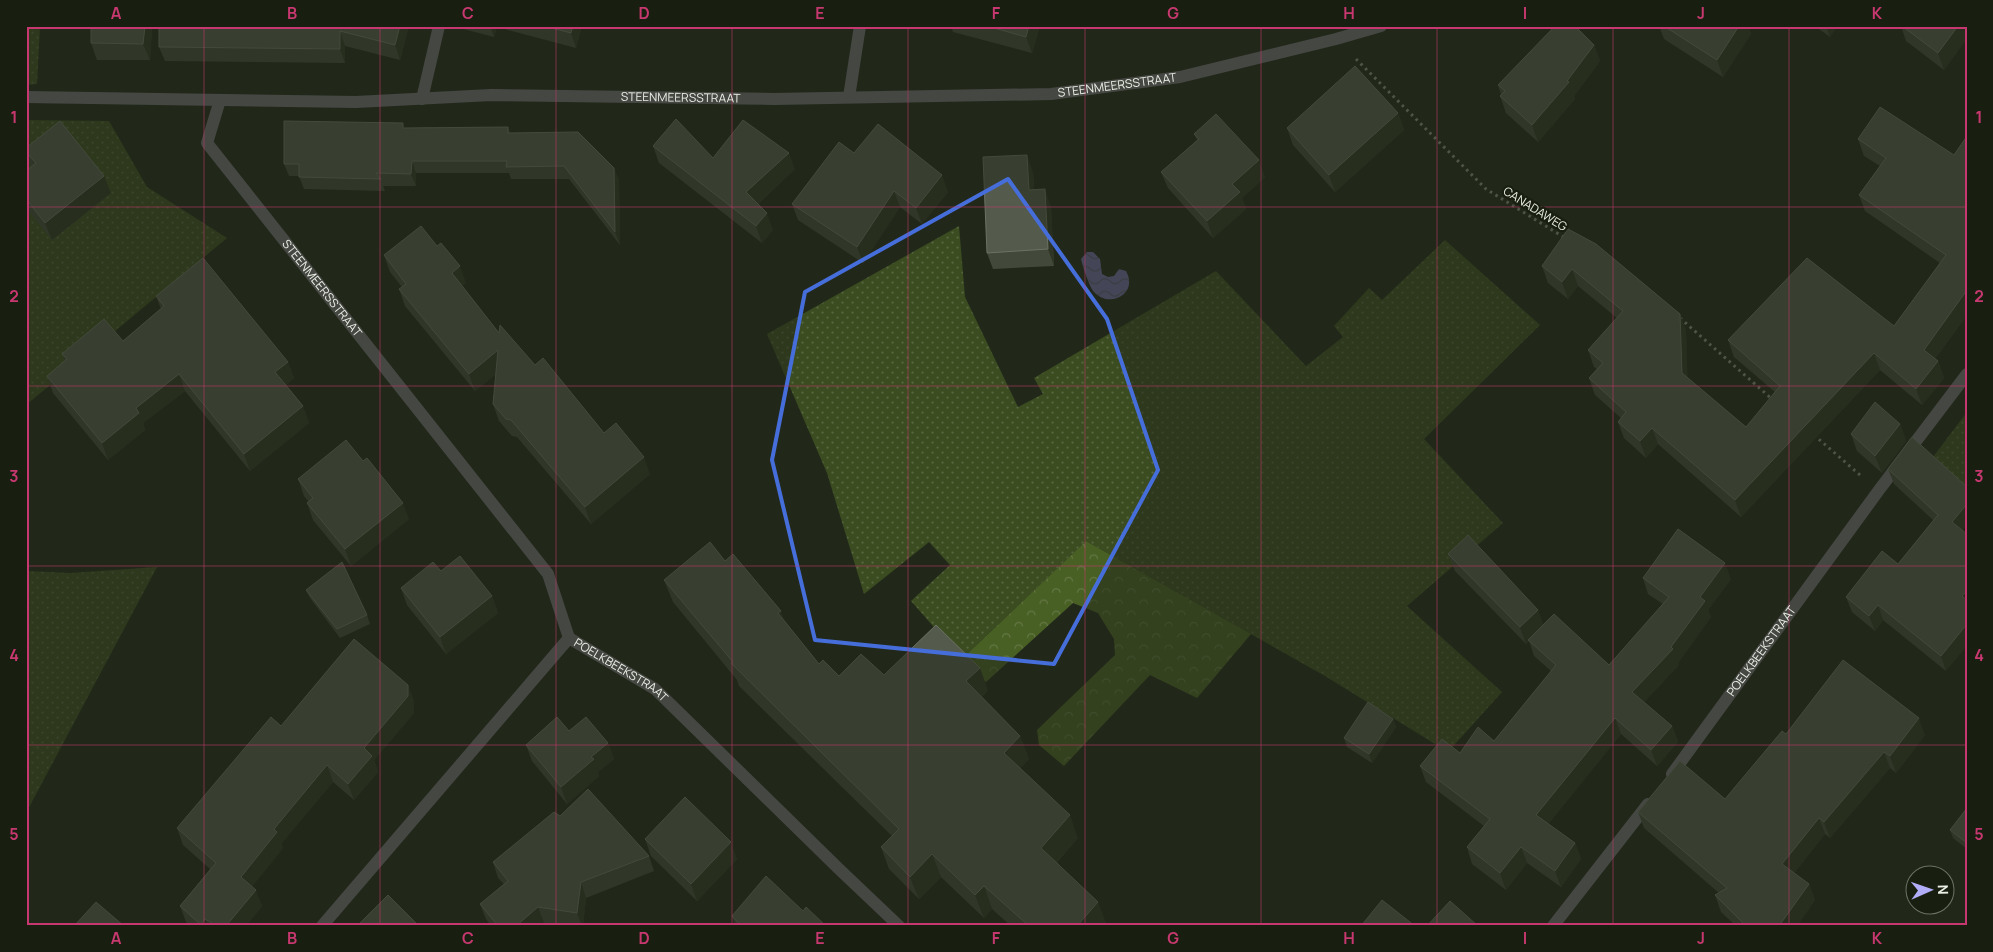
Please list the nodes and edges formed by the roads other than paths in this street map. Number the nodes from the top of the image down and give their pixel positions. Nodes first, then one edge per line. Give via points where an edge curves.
1 (439, 26) edge
2 (860, 26) edge
3 (1381, 26) edge
4 (26, 97) edge
5 (849, 97) junction
6 (422, 98) junction
7 (220, 100) junction
8 (1967, 374) edge
9 (569, 638) junction
10 (322, 926) edge
11 (900, 926) edge
12 (1553, 926) edge

1 - 6 street
2 - 5 street
3 - 5 street, STEENMEERSSTRAAT via 1180,77 1051,94
4 - 7 street
5 - 6 street, STEENMEERSSTRAAT via 491,95
6 - 7 street, STEENMEERSSTRAAT via 356,102
7 - 9 street, STEENMEERSSTRAAT via 207,143 548,574
8 - 12 street, POELKBEEKSTRAAT via 1661,787
9 - 10 street, POELKBEEKSTRAAT
9 - 11 street, POELKBEEKSTRAAT via 655,689

